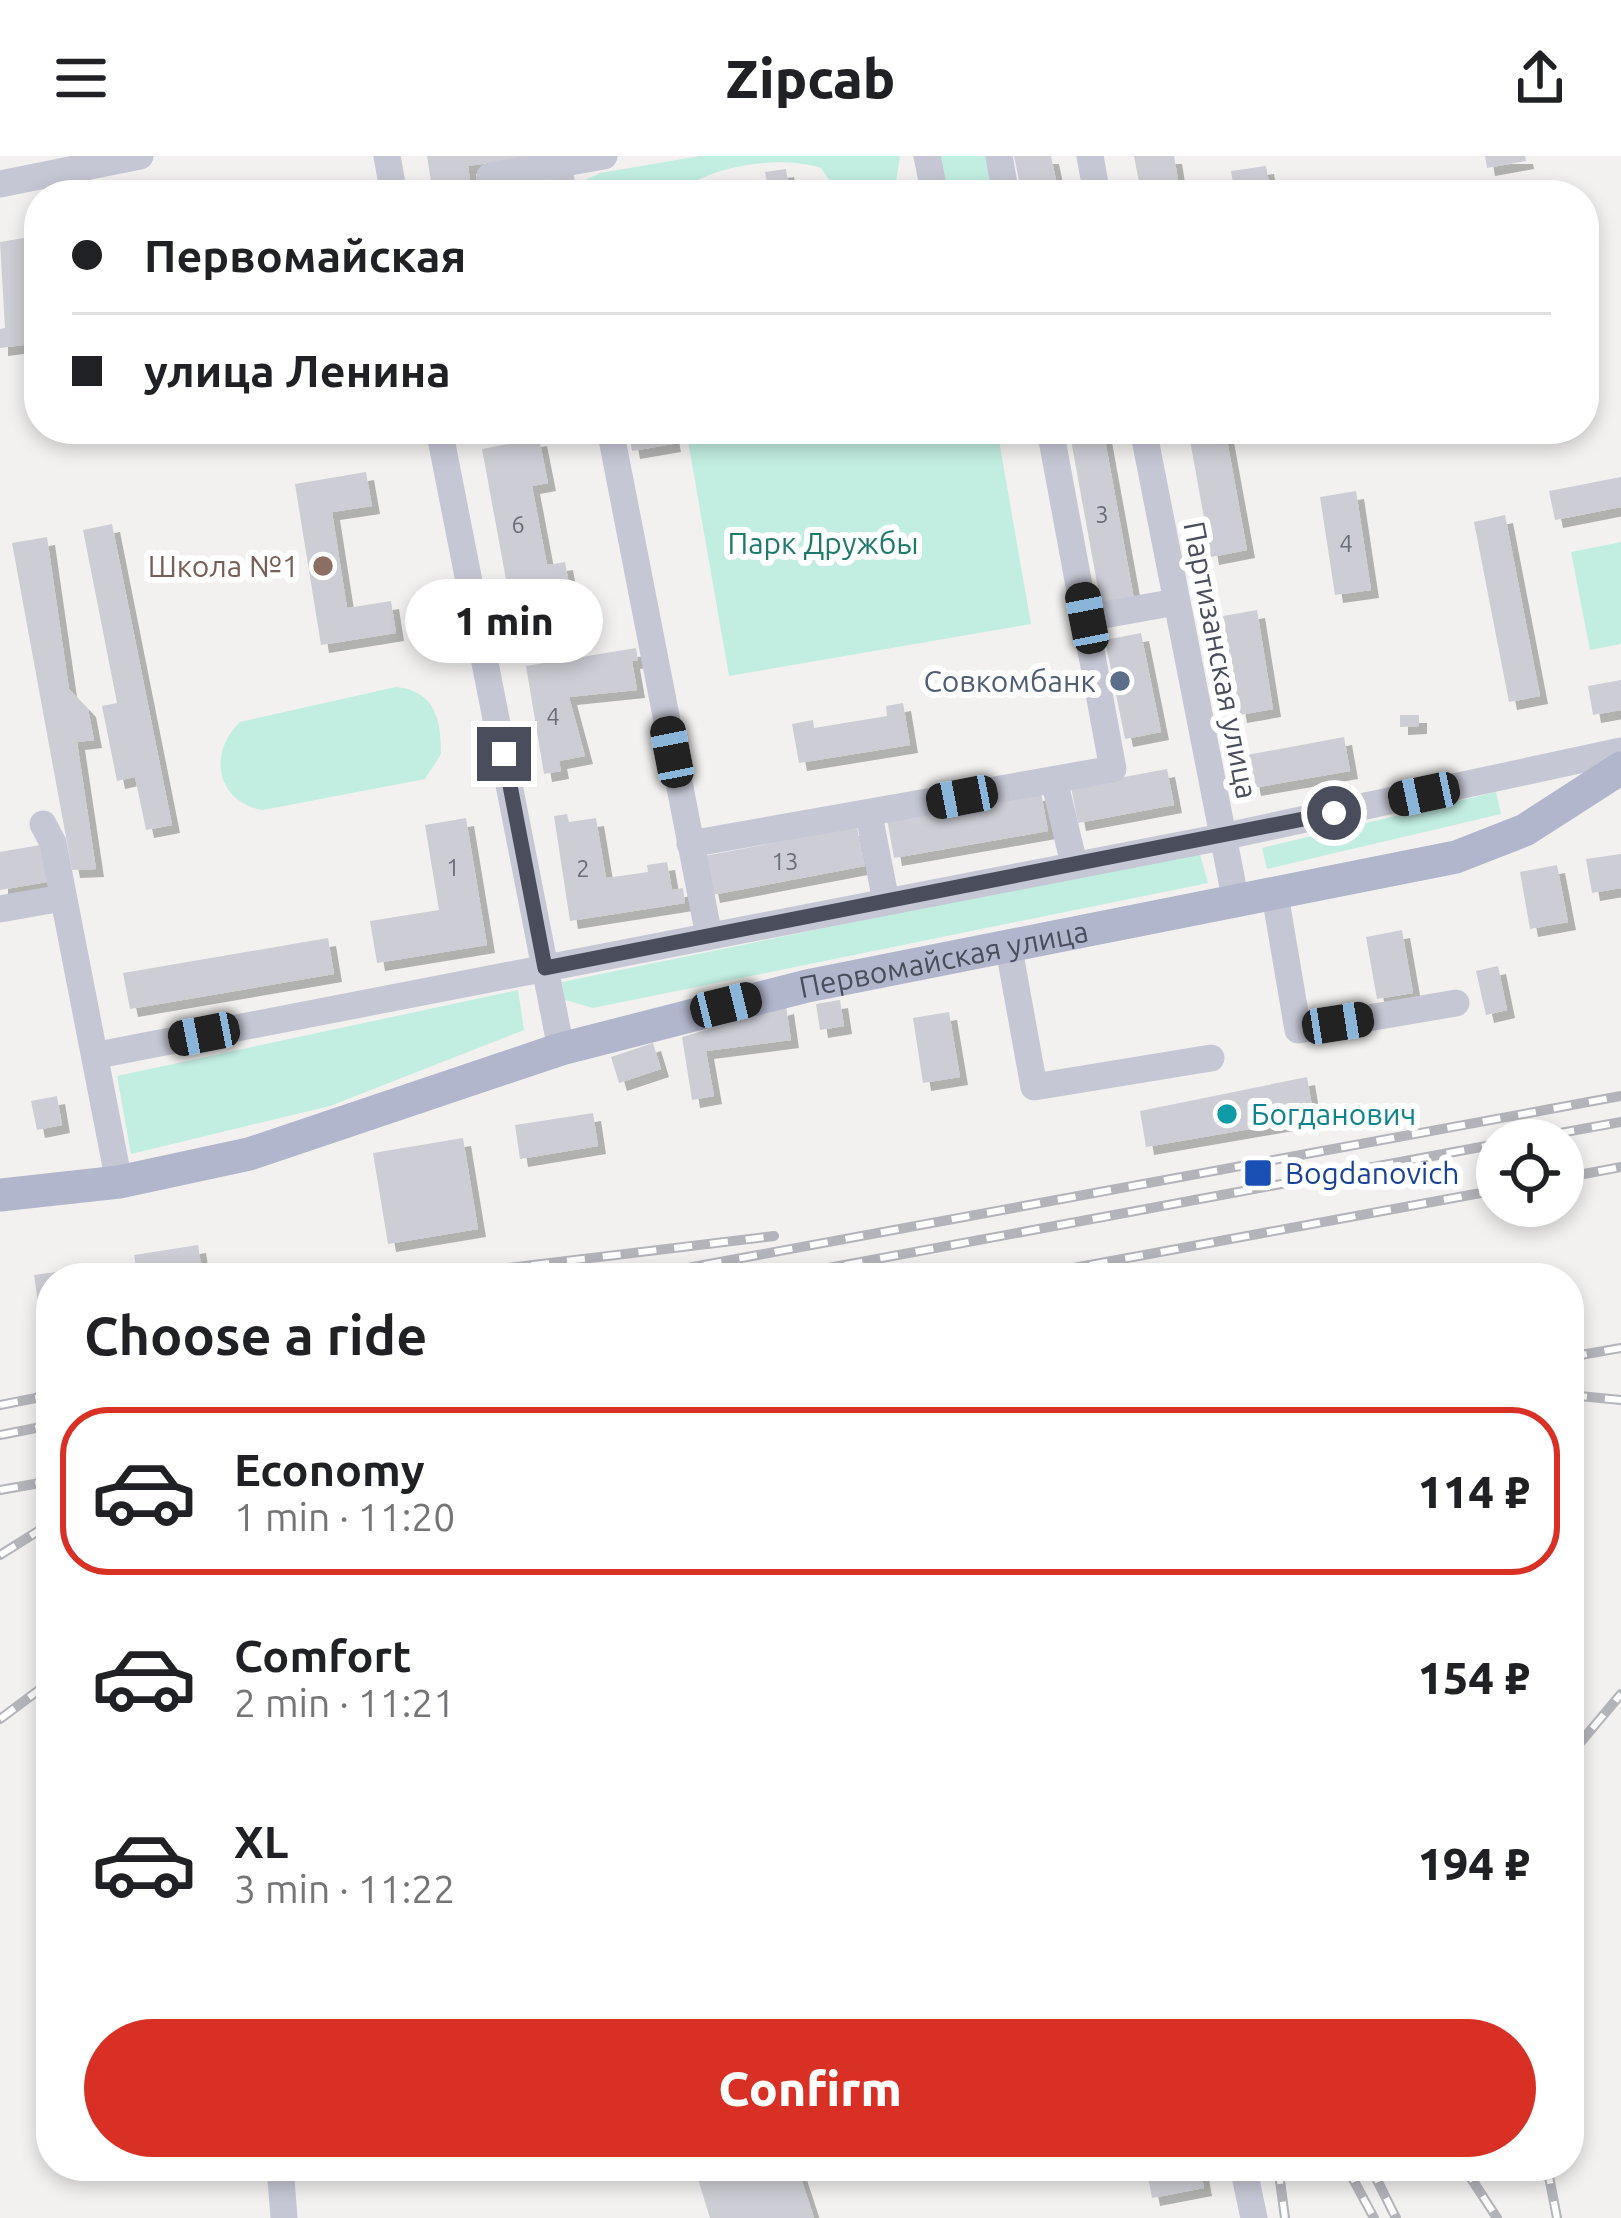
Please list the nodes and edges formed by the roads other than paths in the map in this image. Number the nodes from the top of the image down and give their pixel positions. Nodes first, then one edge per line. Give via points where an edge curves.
1 (140, 156) edge
2 (604, 156) edge
3 (557, 160) edge
4 (490, 176) dead end
5 (0, 184) edge
6 (442, 444) edge
7 (613, 444) edge
8 (1053, 444) edge
9 (1146, 444) edge
10 (1176, 602) junction
11 (1087, 618) junction
12 (1621, 751) edge
13 (1621, 768) edge
14 (1054, 780) junction
15 (869, 814) junction
16 (43, 824) dead end
17 (1222, 837) junction
18 (690, 844) junction
19 (1074, 864) junction
20 (1275, 895) junction
21 (62, 898) junction
22 (886, 901) junction
23 (1236, 902) junction
24 (0, 908) edge
25 (709, 936) junction
26 (1009, 949) junction
27 (545, 968) junction
28 (1456, 1003) dead end
29 (562, 1049) junction
30 (98, 1054) junction
31 (1211, 1058) dead end
32 (119, 1182) junction
33 (0, 1195) edge
34 (281, 2181) edge
35 (1247, 2181) edge
36 (284, 2218) edge
37 (1255, 2218) edge

1 - 5 street
2 - 3 street
3 - 4 street
6 - 27 street
7 - 18 street
8 - 11 street
9 - 10 street, Партизанская улица
10 - 11 street
10 - 17 street, Партизанская улица
11 - 14 street via 1113,769
12 - 17 street
13 - 20 main road, Первомайская улица via 1525,830 1456,856
14 - 15 street
14 - 19 street
15 - 18 street
15 - 22 street
16 - 21 street
17 - 19 street
17 - 23 street, Партизанская улица
18 - 25 street
19 - 22 street
20 - 23 main road, Первомайская улица
20 - 28 street via 1298,1030
21 - 24 street
21 - 30 street
22 - 25 street
23 - 26 main road, Первомайская улица
25 - 27 street
26 - 29 main road, Первомайская улица via 807,986
26 - 31 street via 1034,1088
27 - 29 street
27 - 30 street
29 - 32 main road, Первомайская улица via 249,1154
30 - 32 street
32 - 33 main road, Первомайская улица
34 - 36 street
35 - 37 street

